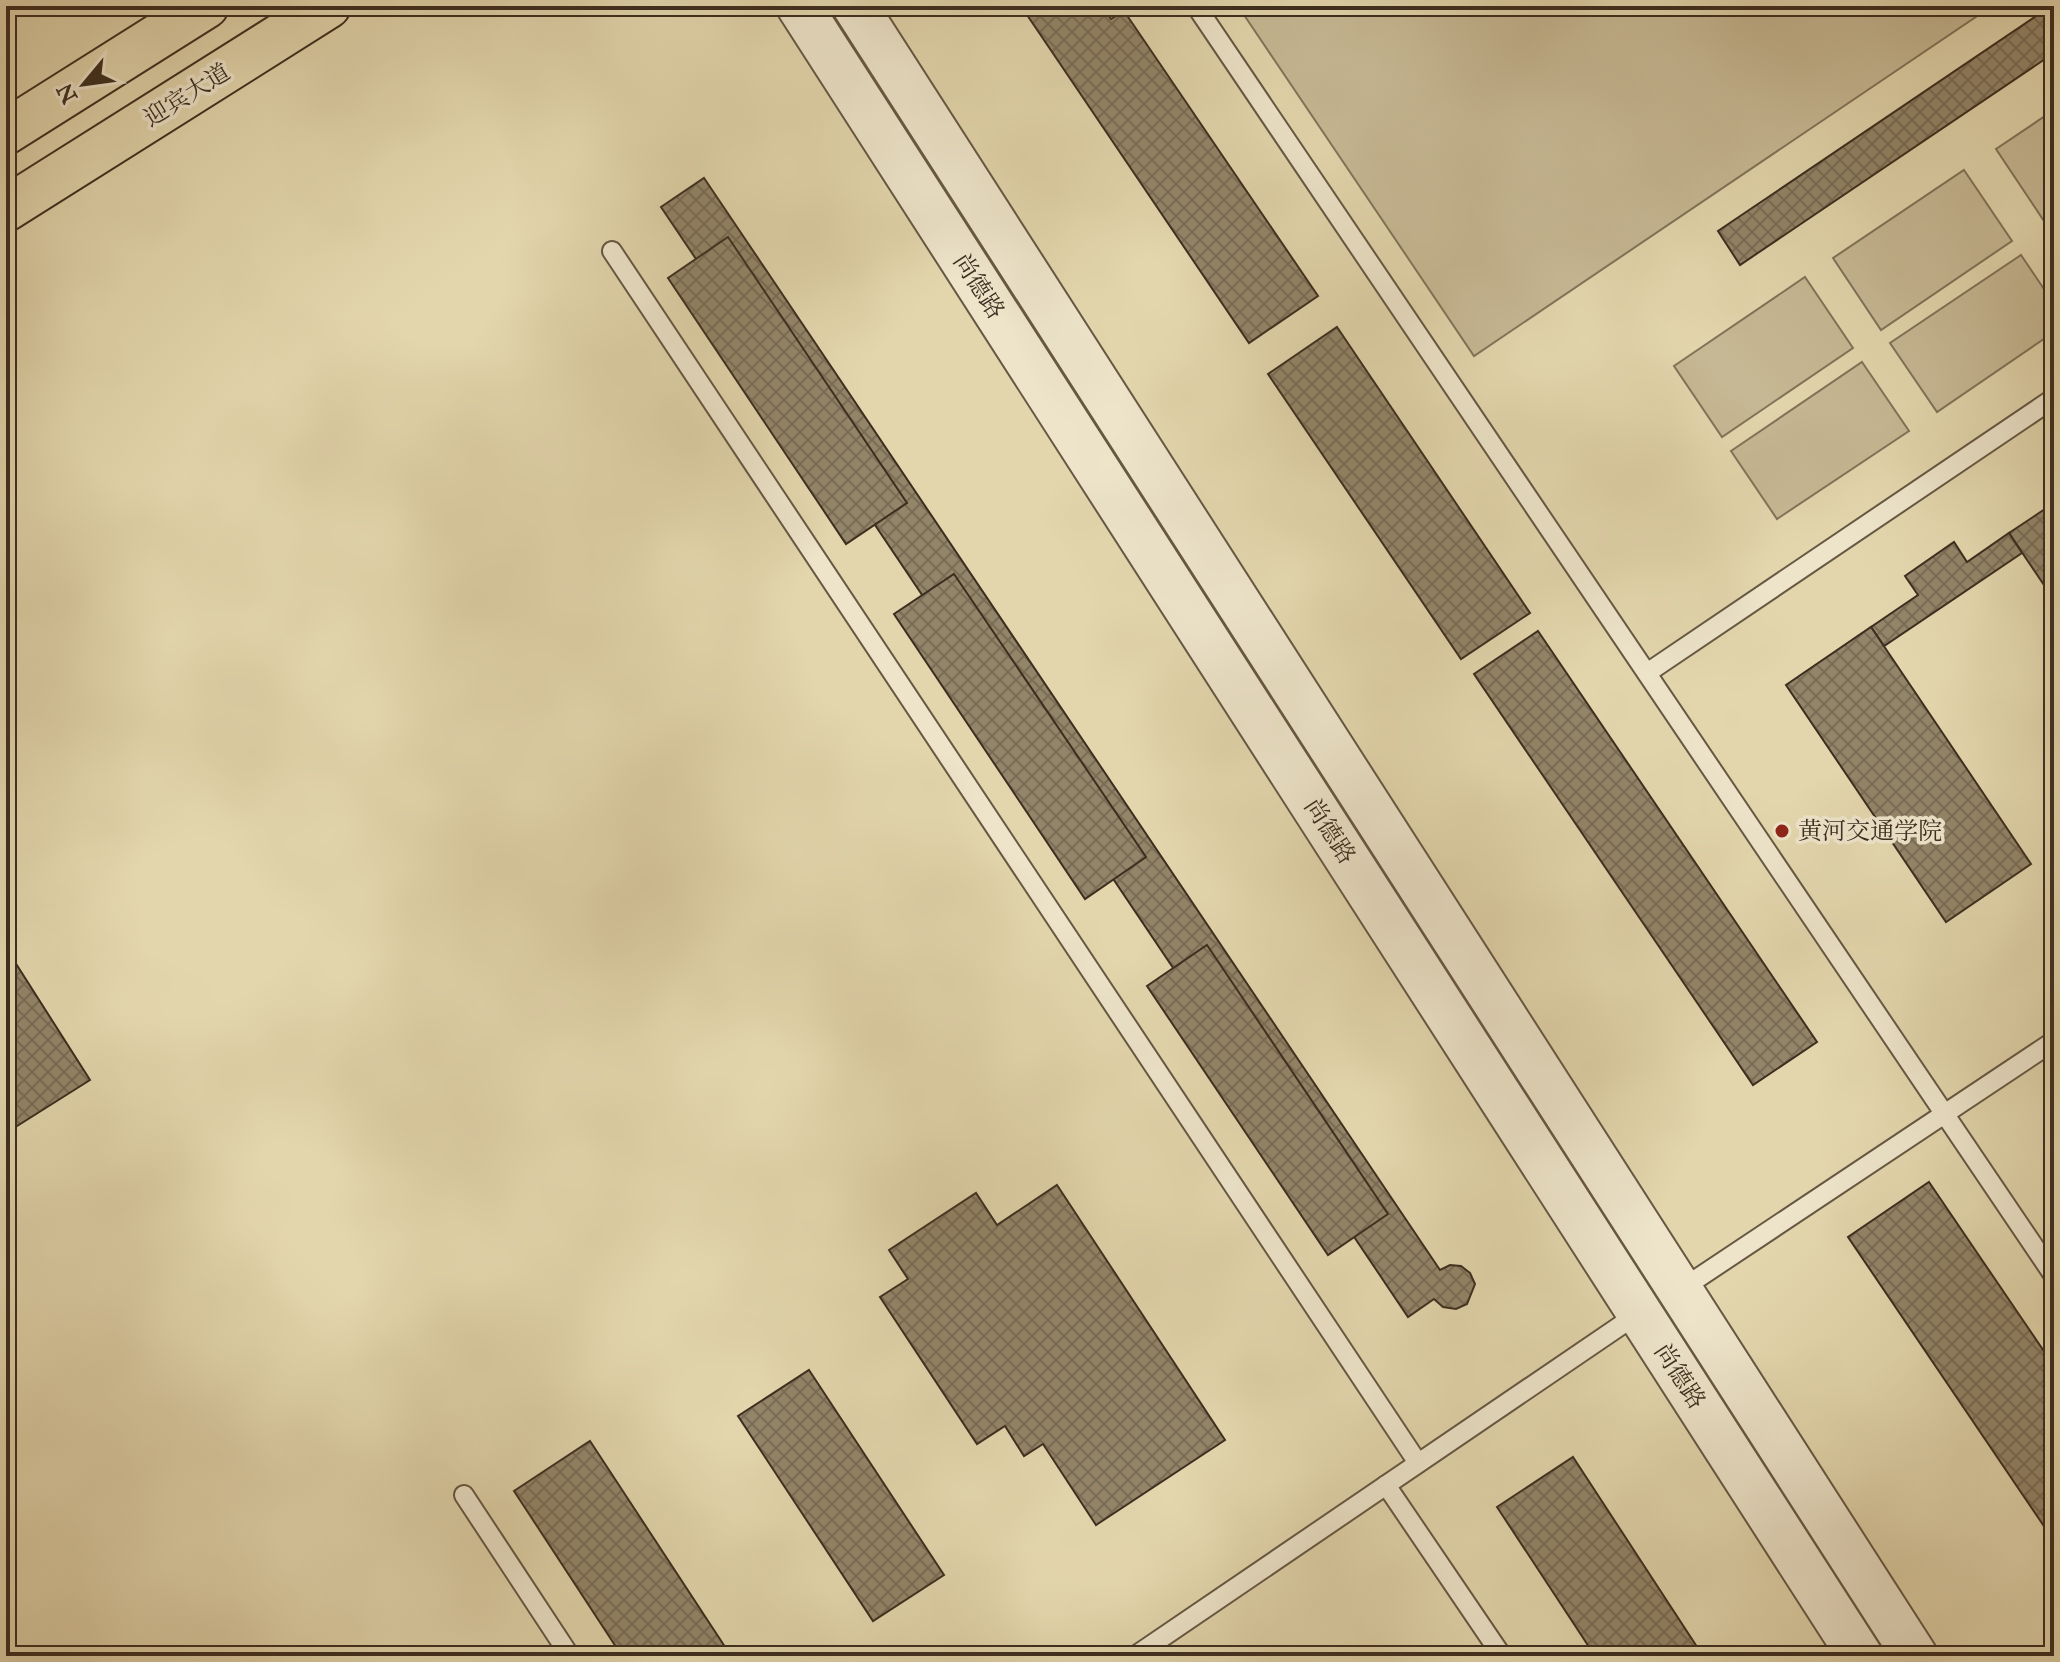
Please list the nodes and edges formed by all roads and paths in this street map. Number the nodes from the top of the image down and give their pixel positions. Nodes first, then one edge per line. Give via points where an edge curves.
1 (206, 6) edge
2 (328, 6) edge
3 (799, 6) edge
4 (855, 6) edge
5 (1196, 6) edge
6 (6, 132) edge
7 (6, 209) edge
8 (612, 251) dead end
9 (2054, 398) edge
10 (1647, 673) junction
11 (2054, 1041) edge
12 (1944, 1114) junction
13 (2054, 1276) edge
14 (1680, 1290) junction
15 (1639, 1312) junction
16 (1418, 1463) junction
17 (1386, 1485) junction
18 (464, 1495) dead end
19 (570, 1656) edge
20 (1135, 1656) edge
21 (1502, 1656) edge
22 (1860, 1656) edge
23 (1915, 1656) edge

1 - 6 highway
2 - 7 highway, 迎宾大道
3 - 15 street, 尚德路
4 - 14 street, 尚德路
5 - 10 lane
8 - 16 lane
9 - 10 lane
10 - 12 lane
11 - 12 lane
12 - 13 lane
12 - 14 lane
14 - 23 street, 尚德路
15 - 16 lane
15 - 22 street, 尚德路
16 - 17 lane
17 - 20 lane
17 - 21 lane
18 - 19 lane

